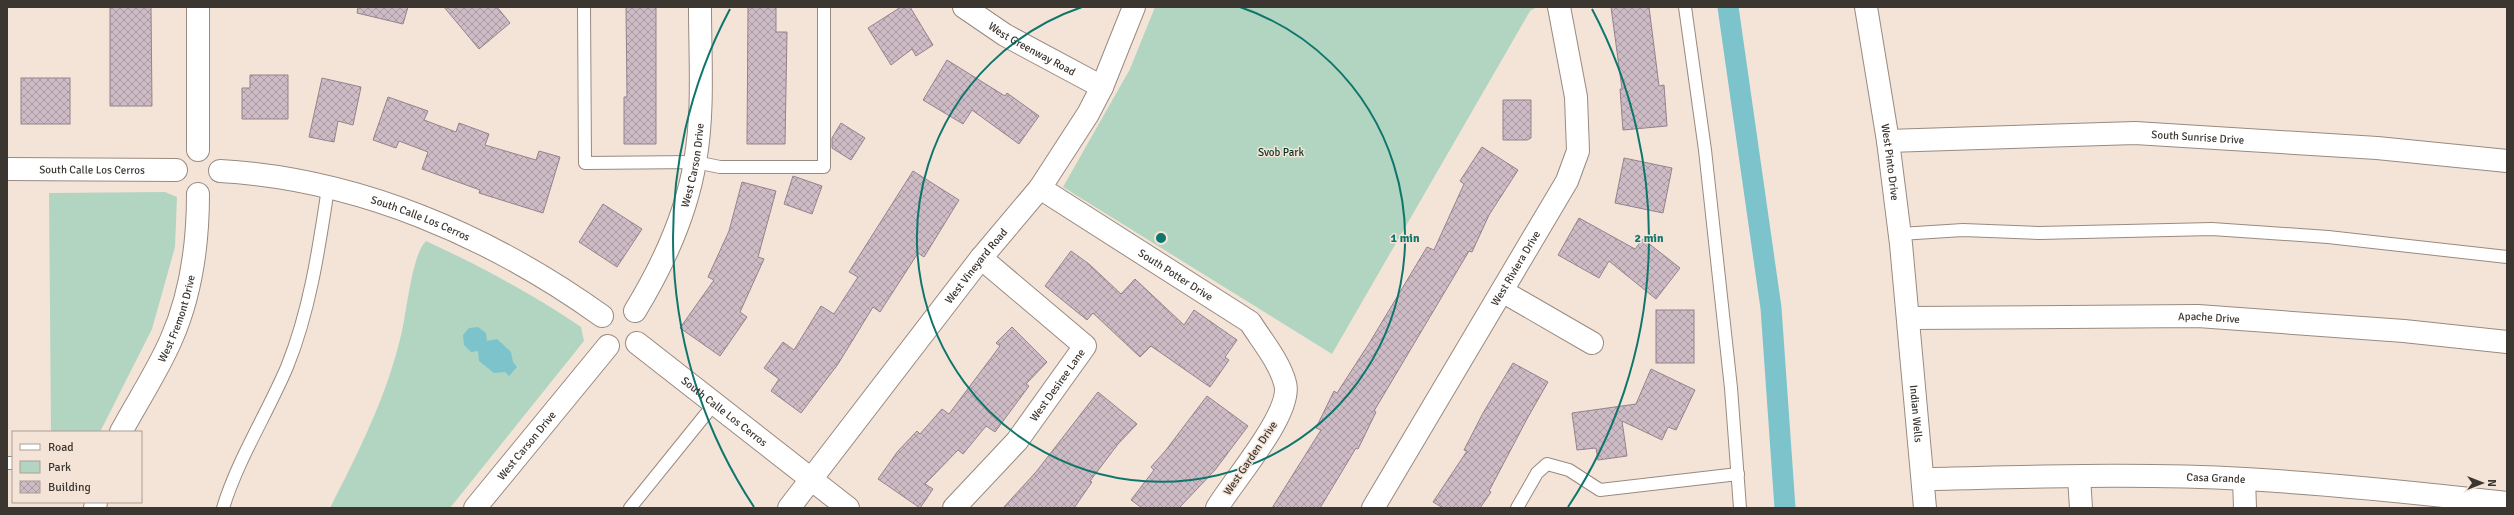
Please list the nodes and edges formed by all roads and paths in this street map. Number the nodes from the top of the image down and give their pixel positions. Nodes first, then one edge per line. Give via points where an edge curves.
1 (198, 7) edge
2 (584, 7) edge
3 (700, 7) edge
4 (824, 7) edge
5 (964, 7) edge
6 (1134, 7) edge
7 (1559, 7) edge
8 (1685, 7) edge
9 (1866, 7) edge
10 (1102, 87) junction
11 (1888, 141) junction
12 (198, 150) junction
13 (2507, 161) edge
14 (696, 162) junction
15 (7, 169) edge
16 (176, 170) junction
17 (220, 171) junction
18 (328, 188) junction
19 (1040, 188) junction
20 (198, 194) junction
21 (1900, 234) junction
22 (2507, 257) edge
23 (981, 258) junction
24 (1502, 291) junction
25 (635, 311) junction
26 (602, 316) junction
27 (1910, 318) junction
28 (2507, 342) edge
29 (637, 343) junction
30 (1592, 343) dead end
31 (608, 346) junction
32 (1286, 384) joint
33 (714, 404) junction
34 (122, 431) edge
35 (1738, 474) junction
36 (2079, 477) junction
37 (1924, 479) junction
38 (2244, 479) junction
39 (812, 480) junction
40 (2402, 500) edge
41 (2507, 503) edge
42 (223, 508) edge
43 (475, 508) edge
44 (630, 508) edge
45 (789, 508) edge
46 (848, 508) edge
47 (954, 508) edge
48 (1217, 508) edge
49 (1374, 508) edge
50 (1517, 508) edge
51 (1740, 508) edge
52 (1925, 508) edge
53 (2081, 508) edge
54 (2245, 508) edge

1 - 12 street
2 - 14 lane via 585,163
3 - 14 street, West Carson Drive via 700,108
4 - 14 lane via 824,167 720,167
5 - 10 street, West Greenway Road via 1005,35
6 - 10 street, West Vineyard Road
7 - 24 street, West Riviera Drive via 1576,97 1578,151 1567,181
8 - 35 lane via 1705,150
9 - 11 street, West Pinto Drive
10 - 19 street, West Vineyard Road via 1088,114
11 - 13 street, South Sunrise Drive via 2135,133 2377,148
11 - 21 street, West Pinto Drive
12 - 16 street via 181,158
12 - 17 street via 211,154
14 - 25 street, West Carson Drive via 674,235 661,265
15 - 16 street, South Calle Los Cerros
16 - 20 street via 182,187
17 - 18 street, South Calle Los Cerros
17 - 20 street via 214,187
18 - 26 street, South Calle Los Cerros via 411,211 483,243 518,262
18 - 42 lane via 318,254 304,315 287,367
19 - 23 street, West Vineyard Road
19 - 32 street, South Potter Drive via 1250,322
20 - 34 street, West Fremont Drive via 193,263 184,306 170,341
21 - 22 lane via 1963,230 2039,233 2212,229 2328,237
21 - 27 street, West Pinto Drive
23 - 39 street, West Vineyard Road
23 - 47 street, West Desiree Lane via 1085,346 1017,442
24 - 30 street
24 - 49 street, West Riviera Drive
25 - 26 street via 628,307 614,307
25 - 29 street via 642,327
26 - 31 street via 599,332
27 - 28 street, Apache Drive via 2198,316 2404,330
27 - 37 street, Indian Wells
29 - 31 street via 622,350
29 - 33 street, South Calle Los Cerros
31 - 43 street, West Carson Drive
32 - 48 street, West Garden Drive via 1282,409 1262,444
33 - 39 street, South Calle Los Cerros
33 - 44 lane
35 - 50 lane via 1600,490 1569,470 1547,464 1537,473
35 - 51 lane
36 - 37 street, Casa Grande
36 - 38 street, Casa Grande
36 - 53 street
37 - 52 street, Indian Wells
38 - 40 street, Casa Grande
38 - 54 street
39 - 45 street, West Vineyard Road
39 - 46 street
40 - 41 street, Casa Grande

